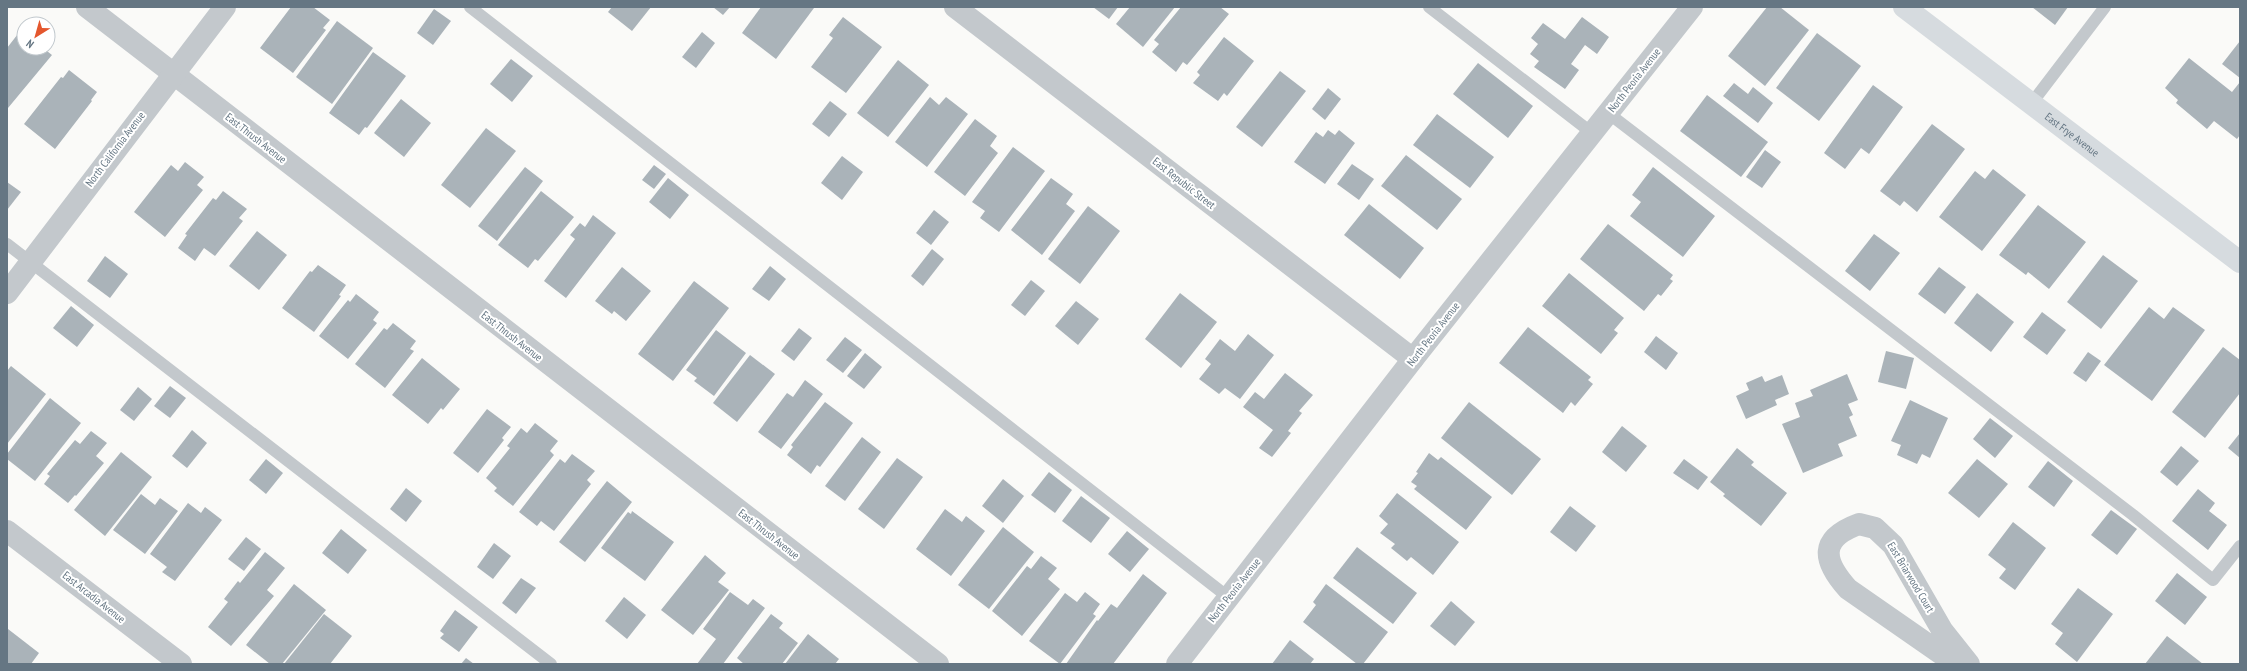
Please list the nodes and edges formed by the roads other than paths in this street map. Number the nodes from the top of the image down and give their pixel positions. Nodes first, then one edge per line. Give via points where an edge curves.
1 (87, 7) edge
2 (225, 7) edge
3 (470, 7) edge
4 (954, 7) edge
5 (1429, 7) edge
6 (1692, 7) edge
7 (1904, 7) edge
8 (2105, 7) edge
9 (172, 74) junction
10 (2031, 104) junction
11 (1608, 114) junction
12 (1592, 133) junction
13 (7, 244) edge
14 (2240, 261) edge
15 (30, 262) junction
16 (7, 293) edge
17 (1413, 359) junction
18 (7, 530) edge
19 (2240, 546) edge
20 (1228, 597) junction
21 (181, 664) edge
22 (551, 664) edge
23 (938, 664) edge
24 (1177, 664) edge
25 (1956, 664) edge
26 (1969, 664) edge

1 - 9 street, East Thrush Avenue
2 - 9 street, North California Avenue
3 - 20 lane
4 - 17 street, East Republic Street
5 - 12 lane
6 - 11 street, North Peoria Avenue
7 - 10 street, East Frye Avenue
8 - 10 lane
9 - 15 street, North California Avenue
9 - 23 street, East Thrush Avenue
10 - 14 street, East Frye Avenue
11 - 12 street, North Peoria Avenue
11 - 19 lane via 2133,515 2213,580
12 - 17 street, North Peoria Avenue
13 - 15 lane
15 - 16 street, North California Avenue
15 - 22 lane
17 - 20 street, North Peoria Avenue
18 - 21 street, East Arcadia Avenue
20 - 24 street, North Peoria Avenue
25 - 26 street, East Briarwood Court via 1848,589 1834,573 1828,559 1830,546 1837,535 1859,524 1875,528 1888,538 1942,630

